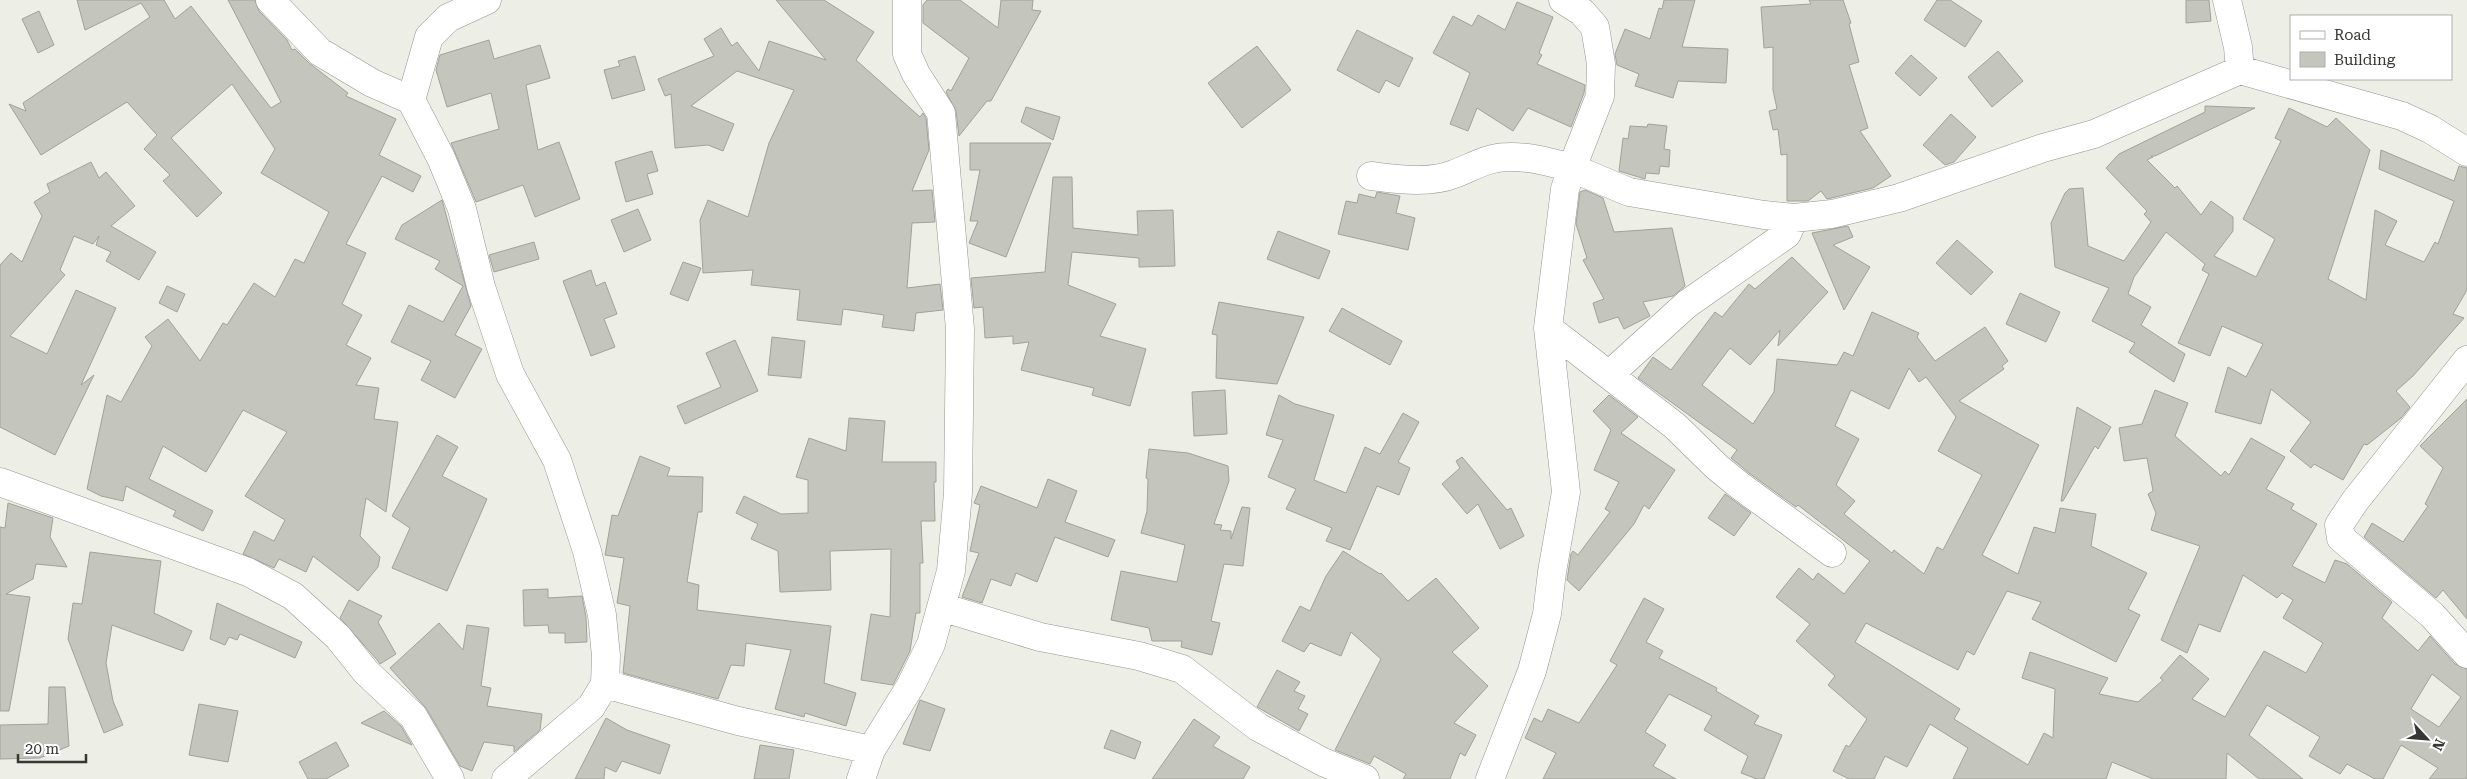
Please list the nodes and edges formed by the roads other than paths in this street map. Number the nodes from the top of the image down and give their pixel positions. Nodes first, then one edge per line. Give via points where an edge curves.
1 (270, 0) edge
2 (487, 0) edge
3 (907, 0) edge
4 (1563, 0) edge
5 (2227, 0) edge
6 (2240, 70) junction
7 (411, 100) junction
8 (2467, 152) edge
9 (1572, 168) junction
10 (1371, 176) dead end
11 (1794, 218) junction
12 (1548, 328) junction
13 (2467, 360) edge
14 (1610, 374) junction
15 (0, 482) edge
16 (1832, 553) dead end
17 (941, 607) junction
18 (2467, 654) edge
19 (605, 684) junction
20 (871, 750) junction
21 (450, 779) edge
22 (506, 779) edge
23 (861, 779) edge
24 (1364, 779) edge
25 (1490, 779) edge

1 - 7 street via 320,52 372,83
2 - 7 street via 448,18 429,37
3 - 17 street via 907,54 941,113 960,329 958,493 951,571
4 - 9 street via 1582,12 1595,27 1601,64 1600,96
5 - 6 street
6 - 8 street via 2385,110 2430,130
6 - 11 street via 2094,134 2043,148 1899,198 1858,209
7 - 19 street via 441,158 462,209 481,287 510,374 557,460 571,502 587,551 602,616
9 - 10 street via 1508,157 1482,161 1453,175 1404,180
9 - 11 street via 1629,192
9 - 12 street via 1565,189
11 - 14 street via 1787,234 1687,304
12 - 14 street
12 - 25 street via 1566,492 1547,614 1532,671
13 - 18 street via 2339,525 2340,538 2432,615
14 - 16 street via 1675,426 1722,472
15 - 21 street via 248,572 293,596 338,637 366,672 413,716
17 - 20 street via 931,644 911,685
17 - 24 street via 1040,637 1139,656 1182,669 1258,727
19 - 20 street via 738,721
19 - 22 street via 591,707
20 - 23 street

